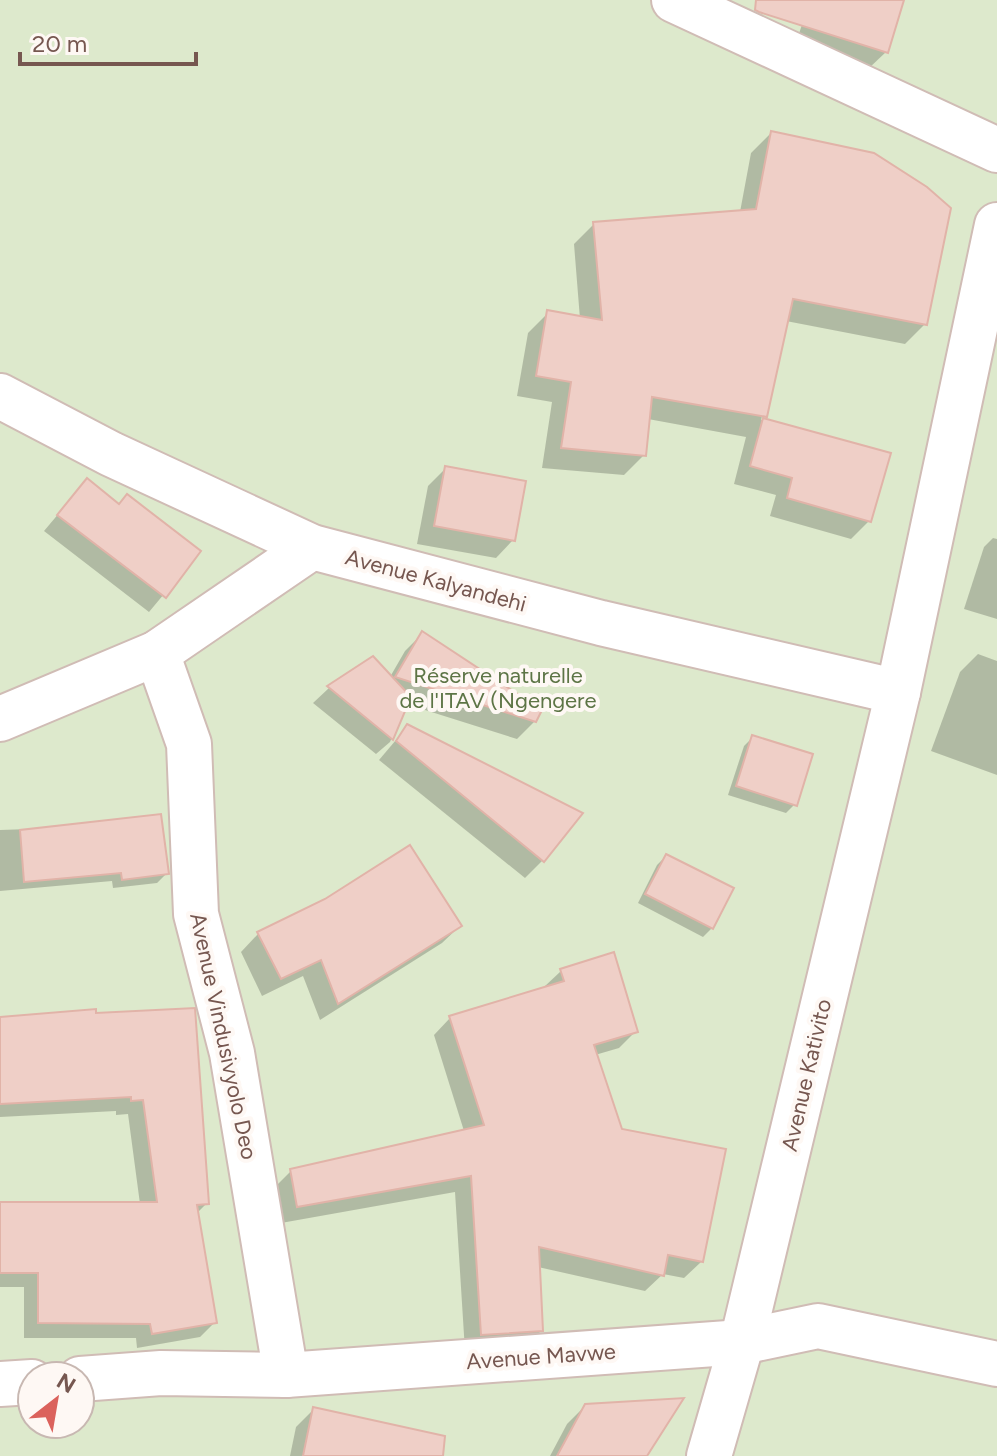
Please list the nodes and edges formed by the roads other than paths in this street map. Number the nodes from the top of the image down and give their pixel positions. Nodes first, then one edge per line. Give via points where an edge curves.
1 (674, 0) edge
2 (997, 150) edge
3 (997, 225) edge
4 (0, 396) edge
5 (312, 547) junction
6 (157, 653) junction
7 (898, 692) junction
8 (0, 719) edge
9 (742, 1342) junction
10 (997, 1364) edge
11 (286, 1375) junction
12 (96, 1378) edge
13 (707, 1454) edge

1 - 2 street
3 - 7 street, Avenue Kativito
4 - 5 street, Avenue Kalyandehi
5 - 6 street
5 - 7 street, Avenue Kalyandehi via 601,623
6 - 8 street
6 - 11 street, Avenue Vindusivyolo Deo via 189,744 196,914 232,1053
7 - 9 street, Avenue Kativito
9 - 10 street, Avenue Mavwe via 818,1326
9 - 11 street, Avenue Mavwe
9 - 13 street, Avenue Kativito
11 - 12 street, Avenue Mavwe

